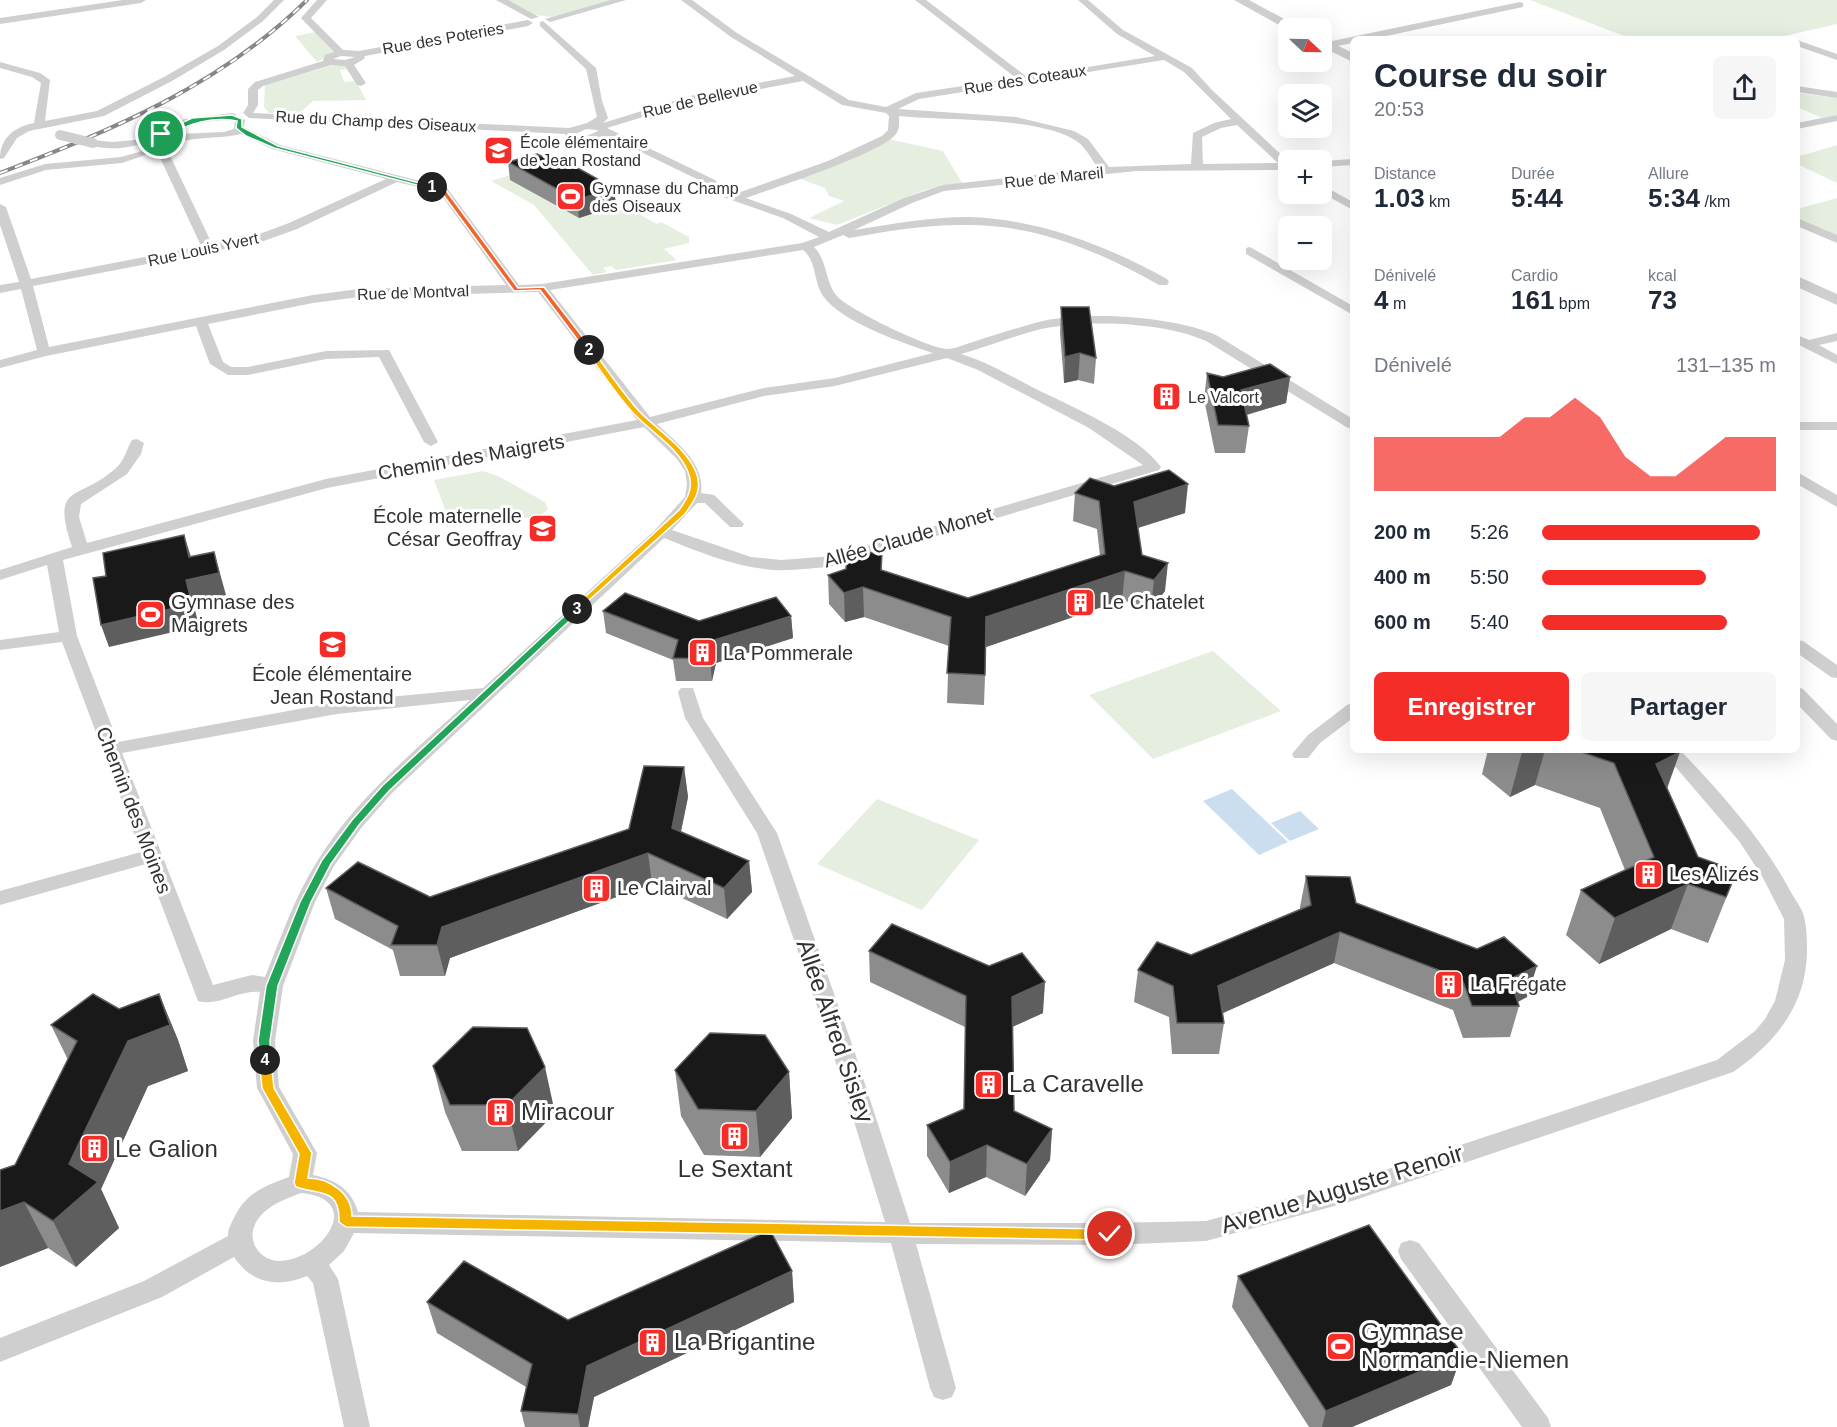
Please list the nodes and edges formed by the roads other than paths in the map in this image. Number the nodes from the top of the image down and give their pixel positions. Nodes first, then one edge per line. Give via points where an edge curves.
1 (61, 0) edge
2 (141, 0) edge
3 (279, 0) edge
4 (322, 0) edge
5 (501, 0) edge
6 (621, 0) edge
7 (686, 0) edge
8 (920, 0) edge
9 (1083, 0) edge
10 (1240, 0) edge
11 (1520, 5) dead end
12 (62, 13) junction
13 (1278, 19) edge
14 (0, 21) edge
15 (539, 21) junction
16 (1372, 36) edge
17 (1350, 40) edge
18 (1332, 43) edge
19 (1800, 44) edge
20 (1332, 48) edge
21 (340, 53) junction
22 (358, 54) junction
23 (1166, 57) junction
24 (1350, 57) edge
25 (1837, 57) edge
26 (329, 62) junction
27 (348, 63) junction
28 (0, 65) edge
29 (803, 78) junction
30 (1025, 81) junction
31 (361, 83) dead end
32 (1800, 89) edge
33 (1837, 95) edge
34 (888, 110) junction
35 (1837, 118) edge
36 (243, 119) junction
37 (1239, 121) junction
38 (1800, 125) edge
39 (3, 128) dead end
40 (26, 128) junction
41 (41, 128) junction
42 (597, 129) junction
43 (160, 145) junction
44 (0, 156) edge
45 (1278, 157) edge
46 (1350, 162) edge
47 (1332, 163) edge
48 (1197, 166) junction
49 (1278, 167) edge
50 (1106, 171) junction
51 (396, 178) junction
52 (0, 182) edge
53 (1332, 194) edge
54 (735, 198) junction
55 (1350, 205) edge
56 (0, 207) edge
57 (1800, 223) edge
58 (829, 237) junction
59 (1837, 239) edge
60 (806, 246) junction
61 (208, 249) junction
62 (1250, 251) dead end
63 (1164, 282) dead end
64 (1800, 282) edge
65 (26, 284) junction
66 (542, 288) junction
67 (1800, 288) edge
68 (0, 289) edge
69 (516, 290) junction
70 (1837, 300) edge
71 (1837, 306) edge
72 (1350, 309) edge
73 (203, 327) junction
74 (1837, 337) edge
75 (1802, 341) edge
76 (44, 352) junction
77 (946, 354) junction
78 (1837, 360) edge
79 (0, 364) edge
80 (647, 423) junction
81 (1350, 423) edge
82 (1800, 426) edge
83 (1837, 426) edge
84 (431, 442) dead end
85 (137, 443) dead end
86 (1800, 479) edge
87 (693, 498) junction
88 (1837, 502) edge
89 (736, 524) dead end
90 (662, 532) junction
91 (81, 550) junction
92 (54, 557) junction
93 (0, 575) edge
94 (68, 636) junction
95 (0, 645) edge
96 (1800, 647) edge
97 (1837, 673) edge
98 (687, 692) dead end
99 (486, 693) junction
100 (1800, 696) edge
101 (1350, 711) edge
102 (1837, 735) edge
103 (111, 749) junction
104 (1673, 753) edge
105 (1301, 754) dead end
106 (151, 856) junction
107 (0, 898) edge
108 (272, 986) junction
109 (300, 1183) junction
110 (346, 1222) junction
111 (901, 1233) junction
112 (239, 1242) junction
113 (1410, 1251) dead end
114 (312, 1263) junction
115 (0, 1350) edge
116 (943, 1388) dead end
117 (357, 1427) edge
118 (1538, 1427) edge

1 - 12 street
2 - 12 street
3 - 41 street via 221,48 108,111
4 - 21 street via 306,18
5 - 15 street
6 - 15 street, Rue des Poteries
7 - 29 street
8 - 30 street
9 - 23 street via 1120,32
10 - 13 street
11 - 16 street
12 - 14 street
15 - 22 street, Rue des Poteries
15 - 42 street via 591,68 603,118
17 - 18 street
19 - 25 street
20 - 24 street
21 - 22 street, Rue des Poteries
21 - 26 street via 328,57
22 - 27 street via 360,58
23 - 30 street, Rue des Coteaux
23 - 37 street via 1193,75
26 - 27 street
26 - 36 street via 259,84 253,89 253,105
27 - 31 street
28 - 41 street via 36,75 46,82
29 - 34 street via 846,103
29 - 42 street, Rue de Bellevue via 690,99
30 - 34 street, Rue des Coteaux via 916,96
32 - 33 street
34 - 50 street via 1016,120 1070,133 1084,141
34 - 54 street via 894,115 893,131 886,138 832,163
35 - 38 street
36 - 41 street, Rue du Champ des Oiseaux, bridge via 194,120 153,138 115,145
36 - 42 street, Rue du Champ des Oiseaux via 570,131 579,139 595,138
36 - 43 street via 224,135 177,137
36 - 51 street via 276,147
37 - 45 street
37 - 48 street via 1197,135
39 - 40 street
40 - 41 street
40 - 44 street via 13,136
42 - 54 street via 700,177
43 - 52 street via 122,160 45,167
43 - 61 street
46 - 47 street
48 - 49 street, Rue de Mareil
48 - 50 street, Rue de Mareil
50 - 58 street, Rue de Mareil via 943,188 915,196
51 - 61 street, Rue Louis Yvert via 290,227 258,239
51 - 69 street via 443,190
53 - 55 street
54 - 58 street via 787,216
56 - 65 street
57 - 59 street
58 - 60 street, Rue de Montval
58 - 63 street via 968,221 1020,226 1058,233 1091,245
60 - 66 street, Rue de Montval
60 - 77 street via 820,262 826,291 835,302 872,324
61 - 65 street, Rue Louis Yvert
62 - 72 street
64 - 70 street
65 - 68 street, Rue Louis Yvert
65 - 76 street
66 - 69 street, Rue de Montval
66 - 80 street
67 - 71 street
69 - 73 street, Rue de Montval via 359,293
73 - 76 street, Rue de Montval
73 - 84 street via 217,364 228,371 248,371 326,355 384,353
74 - 75 street
75 - 78 street
76 - 79 street, Rue de Montval
77 - 80 street, Chemin des Maigrets via 835,382 764,392
77 - 81 street via 1042,325 1154,322 1211,338
77 - 90 street, Allée Claude Monet via 982,367 1103,428 1154,467 834,561 765,565 730,557
80 - 87 street via 692,471
80 - 91 street, Chemin des Maigrets via 326,484
82 - 83 street
85 - 91 street via 129,467 70,505
86 - 88 street
87 - 89 street via 709,498
87 - 90 street
90 - 99 street
91 - 92 street, Chemin des Maigrets
92 - 93 street, Chemin des Maigrets
92 - 94 street, Chemin des Moines
94 - 95 street
94 - 103 street, Chemin des Moines
96 - 97 street
98 - 111 street, Allée Alfred Sisley via 694,718 767,832
99 - 103 street via 337,708
99 - 108 street via 355,822 326,862
100 - 102 street
101 - 105 street
103 - 106 street, Chemin des Moines
104 - 111 street, Avenue Auguste Renoir via 1756,849 1794,918 1796,959 1789,993 1774,1024 1752,1047 1725,1066 1349,1192 1206,1231
106 - 107 street
106 - 108 street, Chemin des Moines via 206,995 252,983
108 - 109 street via 264,1041 268,1088 305,1153
109 - 110 street via 314,1183 335,1192 346,1210
109 - 112 street via 284,1187 256,1204 240,1229
110 - 111 street, Avenue Auguste Renoir
110 - 114 street via 334,1244
111 - 116 street, Allée Alfred Sisley
112 - 114 street via 251,1263 264,1270 279,1272
112 - 115 street via 153,1289
113 - 118 street
114 - 117 street via 324,1279

